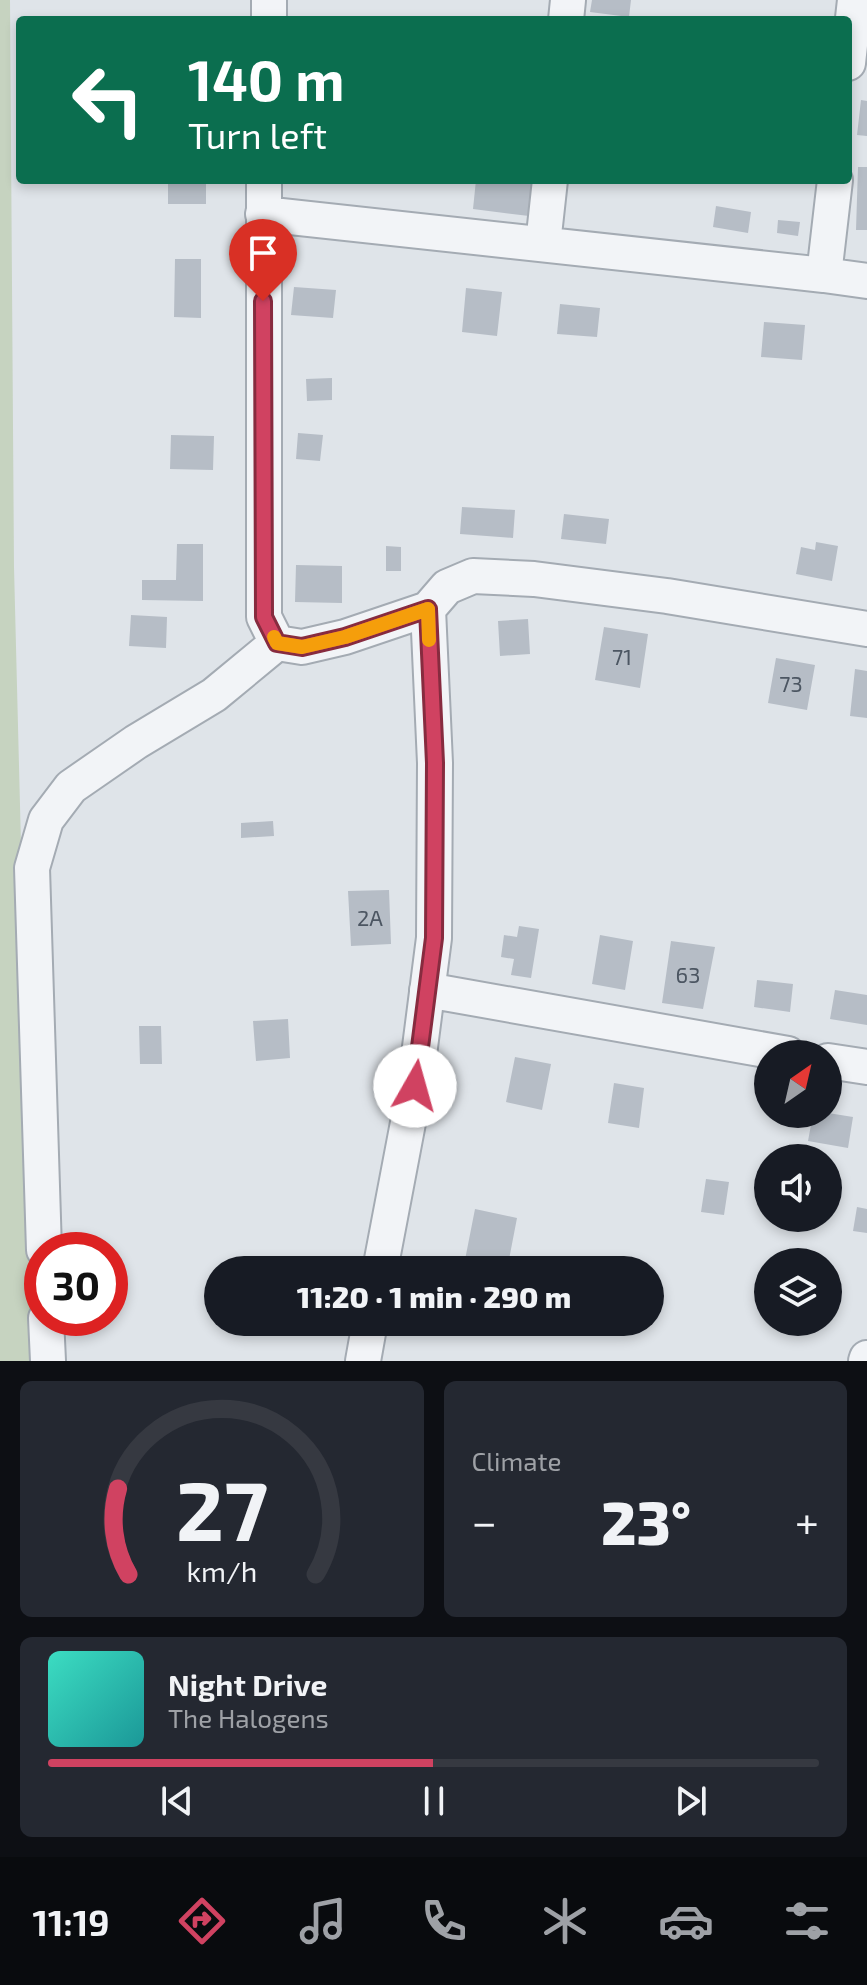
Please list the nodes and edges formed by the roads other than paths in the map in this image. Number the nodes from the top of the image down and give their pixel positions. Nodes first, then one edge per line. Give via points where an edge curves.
1 (855, 0) edge
2 (852, 27) edge
3 (264, 184) edge
4 (550, 184) edge
5 (835, 184) edge
6 (263, 214) junction
7 (543, 244) junction
8 (824, 275) junction
9 (867, 281) edge
10 (428, 609) junction
11 (867, 629) edge
12 (277, 643) junction
13 (427, 990) junction
14 (754, 1048) edge
15 (842, 1063) edge
16 (867, 1067) edge
17 (43, 1232) edge
18 (383, 1256) edge
19 (47, 1336) edge
20 (367, 1336) edge
21 (48, 1361) edge
22 (363, 1361) edge

1 - 2 street
3 - 6 street
4 - 7 street
5 - 8 street
6 - 7 street
6 - 12 street via 264,617
7 - 8 street
8 - 9 street
10 - 11 street via 447,587 473,576 653,594
10 - 12 street via 302,647
10 - 13 street via 435,779 434,938
12 - 17 street via 214,695 71,787 46,820 32,868
13 - 14 street
13 - 18 street
15 - 16 street
19 - 21 street
20 - 22 street

